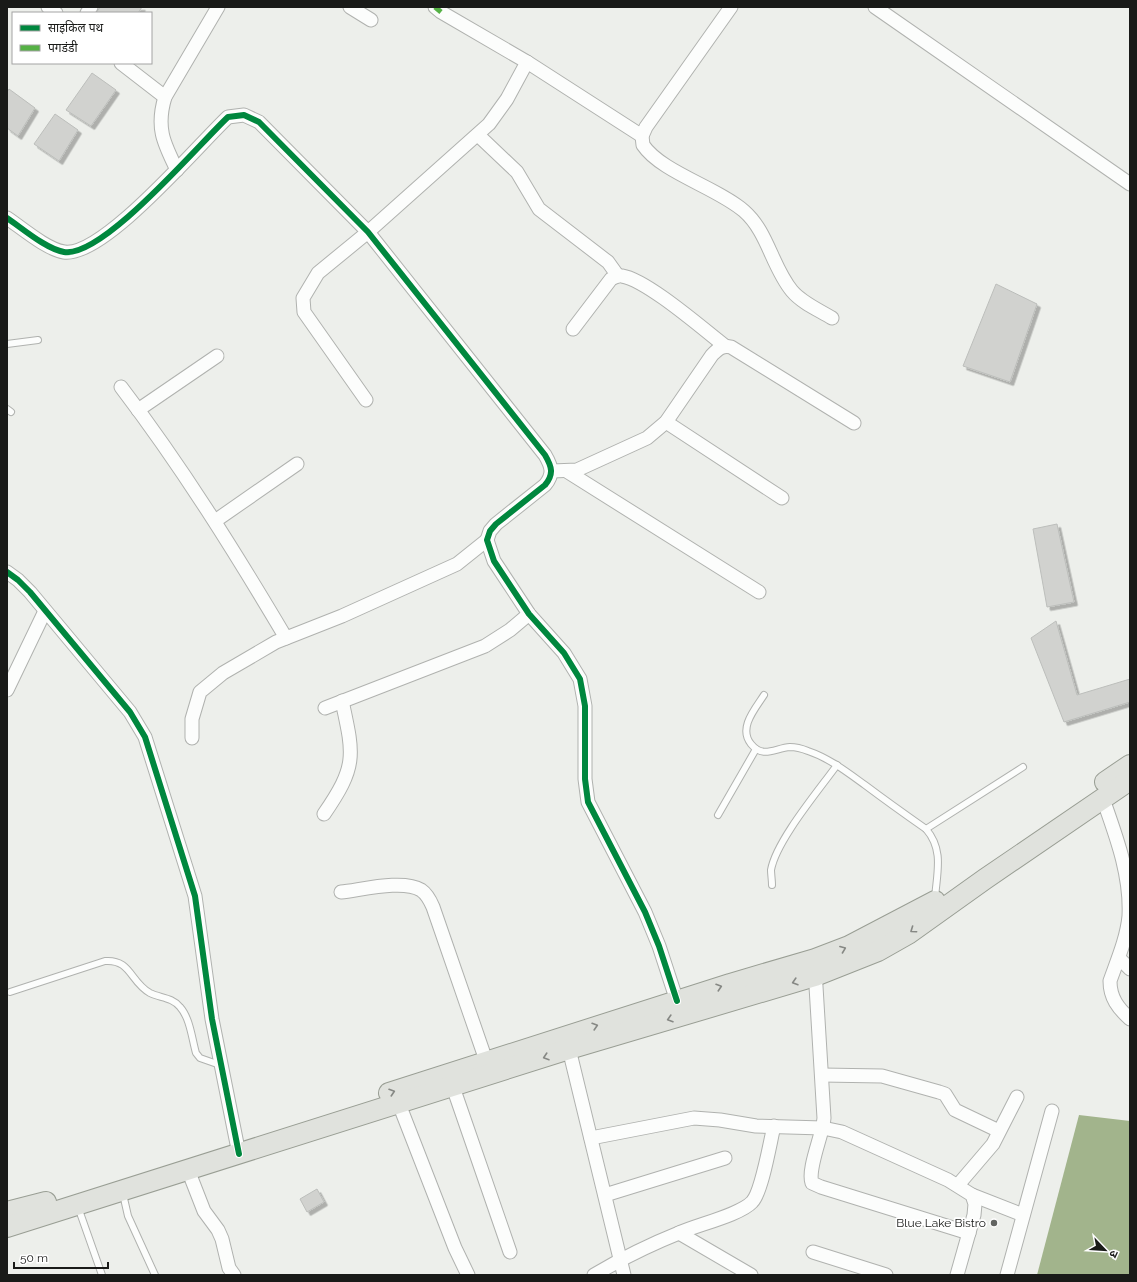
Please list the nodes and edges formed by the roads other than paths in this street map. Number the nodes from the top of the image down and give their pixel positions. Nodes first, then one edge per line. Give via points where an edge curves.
1 (218, 7) edge
2 (350, 7) edge
3 (435, 7) edge
4 (731, 7) edge
5 (875, 7) edge
6 (371, 20) dead end
7 (528, 62) junction
8 (122, 64) edge
9 (165, 97) junction
10 (478, 134) junction
11 (642, 136) junction
12 (177, 170) junction
13 (1130, 184) edge
14 (7, 218) edge
15 (368, 232) junction
16 (618, 276) junction
17 (832, 318) dead end
18 (573, 329) dead end
19 (38, 340) dead end
20 (7, 344) edge
21 (725, 346) junction
22 (217, 356) dead end
23 (121, 387) dead end
24 (366, 400) dead end
25 (138, 410) junction
26 (666, 422) junction
27 (854, 424) dead end
28 (297, 464) dead end
29 (552, 471) junction
30 (568, 472) junction
31 (782, 498) dead end
32 (214, 521) junction
33 (487, 540) junction
34 (7, 572) edge
35 (759, 592) dead end
36 (45, 611) junction
37 (529, 614) junction
38 (286, 638) junction
39 (7, 690) edge
40 (764, 695) dead end
41 (342, 701) junction
42 (325, 708) dead end
43 (192, 738) dead end
44 (756, 749) junction
45 (837, 765) junction
46 (1130, 765) edge
47 (1023, 767) dead end
48 (1130, 780) edge
49 (1103, 799) junction
50 (324, 814) dead end
51 (718, 815) dead end
52 (926, 829) junction
53 (772, 885) dead end
54 (341, 892) dead end
55 (934, 901) junction
56 (1118, 958) junction
57 (815, 967) junction
58 (1130, 969) edge
59 (10, 992) dead end
60 (677, 1001) junction
61 (1130, 1019) edge
62 (569, 1049) junction
63 (220, 1065) junction
64 (489, 1068) junction
65 (822, 1074) junction
66 (453, 1087) junction
67 (1016, 1097) dead end
68 (399, 1104) junction
69 (1052, 1111) dead end
70 (774, 1126) junction
71 (823, 1128) junction
72 (999, 1131) junction
73 (591, 1138) junction
74 (238, 1149) junction
75 (725, 1158) dead end
76 (188, 1170) junction
77 (958, 1185) junction
78 (122, 1191) junction
79 (605, 1195) junction
80 (972, 1196) junction
81 (78, 1205) junction
82 (7, 1212) edge
83 (1023, 1215) junction
84 (7, 1227) edge
85 (678, 1233) junction
86 (969, 1233) junction
87 (510, 1252) dead end
88 (813, 1252) dead end
89 (620, 1259) junction
90 (102, 1275) edge
91 (155, 1275) edge
92 (234, 1275) edge
93 (468, 1275) edge
94 (594, 1275) edge
95 (624, 1275) edge
96 (751, 1275) edge
97 (886, 1275) edge
98 (956, 1275) edge
99 (1006, 1275) edge

1 - 9 street
2 - 6 street
3 - 7 street
4 - 11 street via 655,112
5 - 13 street
7 - 10 street via 501,110
7 - 11 street
8 - 9 street
9 - 12 street via 160,112 160,123 164,145
10 - 15 street
10 - 16 street via 517,172 539,209 608,262
11 - 17 street via 643,145 658,160 744,211 762,235 793,293
12 - 14 street via 158,190 92,245 79,250 65,252 53,249
12 - 15 street via 228,117 244,115 259,122
15 - 24 street via 318,273 303,298 304,312
15 - 29 street via 545,455
16 - 18 street via 604,287
16 - 21 street via 624,276 652,291
19 - 20 lane
21 - 26 street via 712,355
21 - 27 street via 731,346
22 - 25 street
23 - 25 street
25 - 32 street via 178,464
26 - 30 street via 647,438 589,466
26 - 31 street
28 - 32 street
29 - 30 street
29 - 33 street via 545,485 496,524
30 - 35 street
32 - 38 street
33 - 37 street via 494,561
33 - 38 street via 456,564 342,616
34 - 36 street via 18,580
36 - 39 street
36 - 63 street via 130,712 145,737 195,896
37 - 41 street via 485,646
37 - 60 street via 564,653 580,679 586,706 585,779 588,802 645,912
38 - 43 street via 223,673 200,692 192,719
40 - 44 lane via 754,710 745,734
41 - 42 street
41 - 50 street via 351,739 350,763 338,793
44 - 45 lane via 761,752 790,747 807,750
44 - 51 lane
45 - 52 lane
45 - 53 lane via 805,808 779,851 771,870
46 - 55 main road
47 - 52 lane
48 - 49 main road
49 - 56 street via 1122,857 1128,898 1128,923
49 -> 57 main road via 908,934 878,951
52 - 55 lane via 938,848
54 - 64 street via 403,885 420,890 428,896
57 -> 55 main road
56 - 58 street
56 - 61 street via 1110,988 1119,1009
60 -> 57 main road via 730,984
57 -> 62 main road
57 - 65 street
59 - 63 lane via 114,960 128,968 142,988 151,994 166,997 181,1007 196,1053 200,1058
64 -> 60 main road
62 -> 64 main road
62 - 73 street
63 - 74 street
64 - 66 main road
74 -> 64 main road
65 - 71 street
65 - 72 street via 882,1076 939,1092 945,1094 955,1110
66 - 68 main road
66 - 87 street
67 - 72 street
68 - 74 main road
68 - 93 street via 454,1248
69 - 83 street
70 - 71 street
70 - 73 street via 694,1118
70 - 85 street via 758,1192 752,1202
71 - 77 street via 863,1140
71 - 86 street via 811,1172 812,1183
72 - 77 street via 987,1152
73 - 79 street
74 - 76 main road
74 - 82 main road
75 - 79 street
76 - 78 main road
76 - 92 street via 204,1211 222,1239 229,1268
77 - 80 street
78 - 81 main road
78 - 91 lane via 128,1216
79 - 89 street
80 - 83 street
80 - 86 street via 975,1204
81 - 84 main road
81 - 90 lane
83 - 99 street
85 - 89 street
85 - 96 street
86 - 98 street
88 - 97 street
89 - 94 street
89 - 95 street

